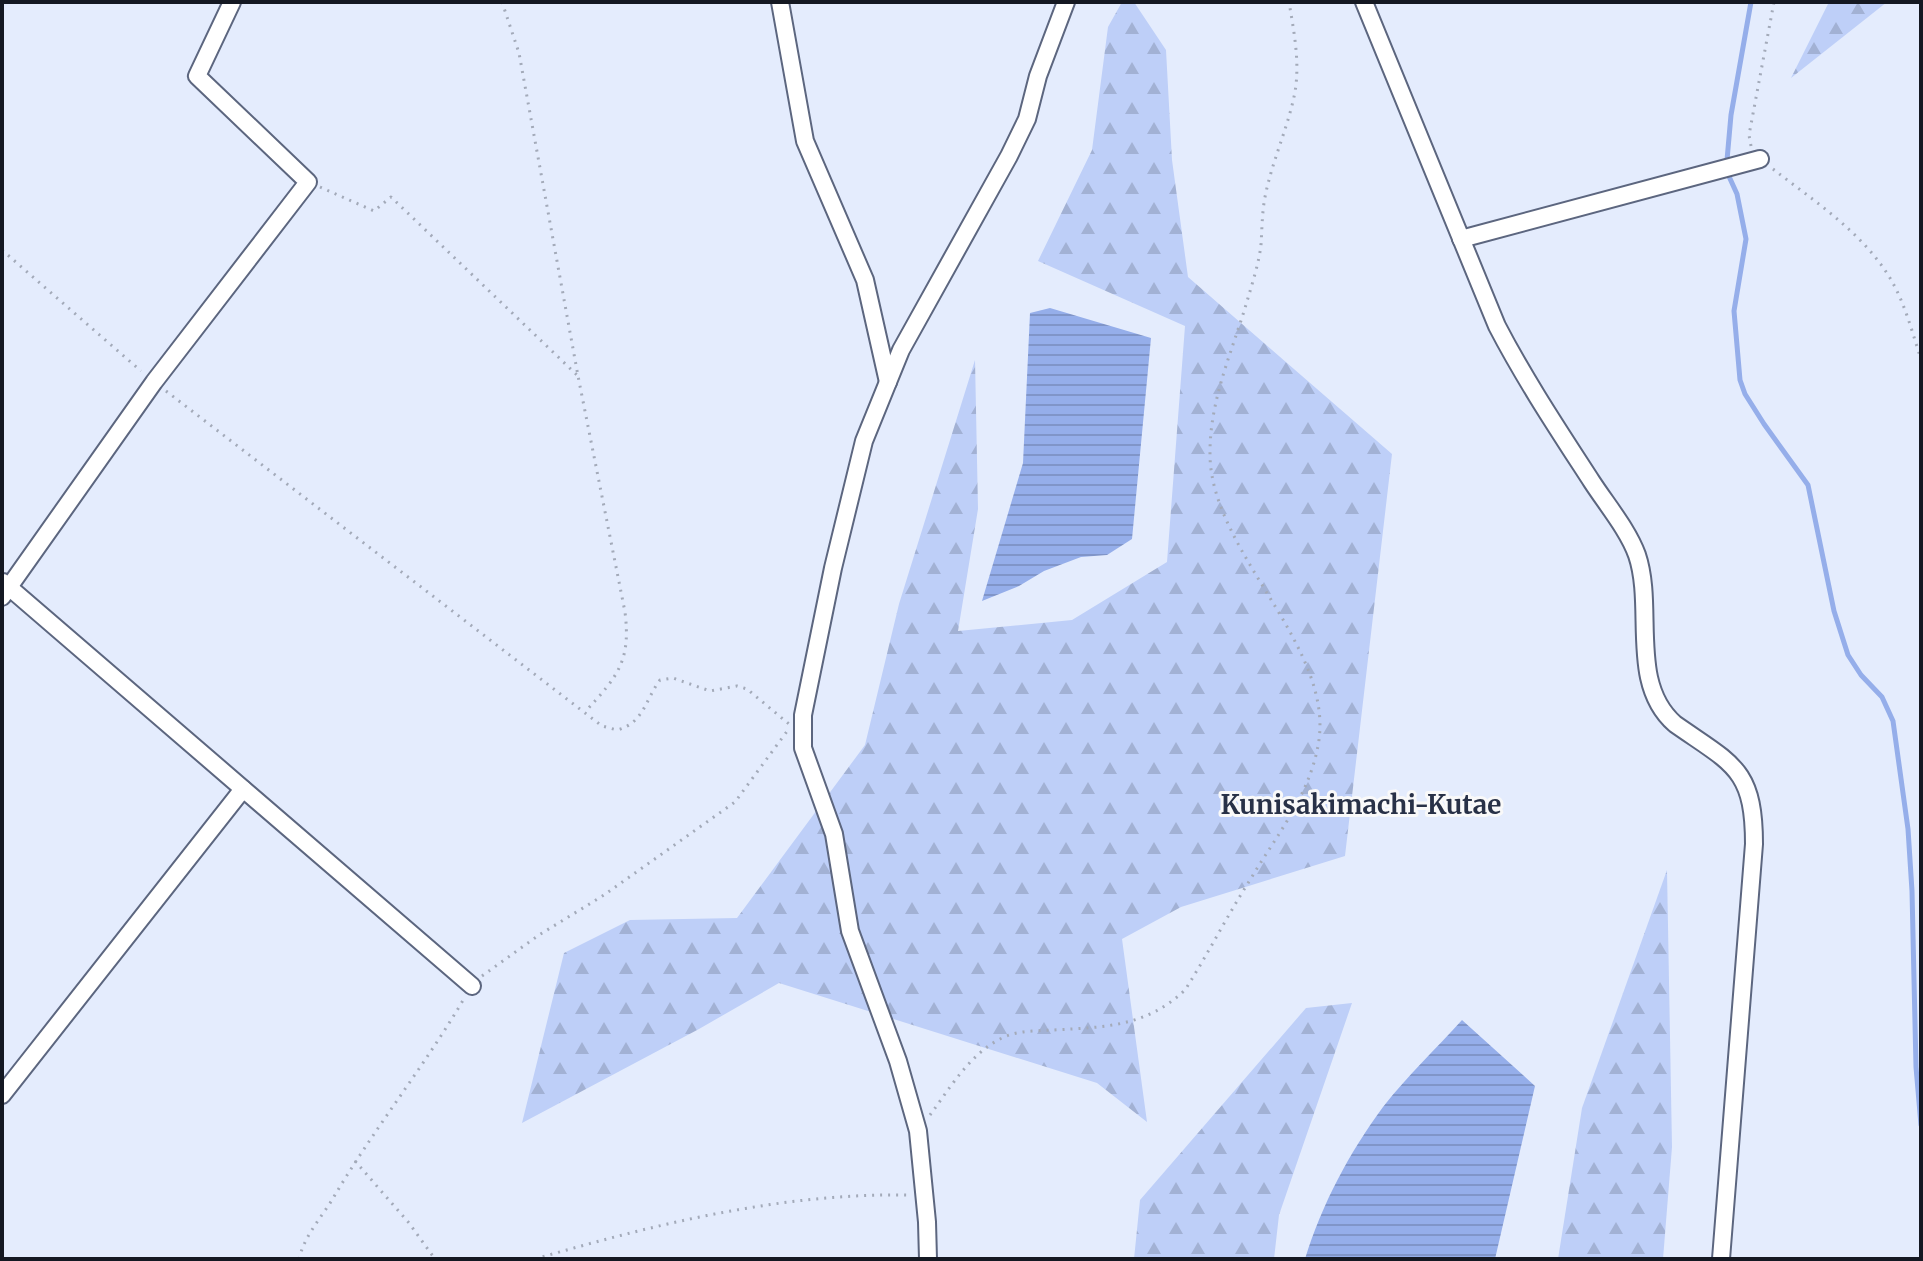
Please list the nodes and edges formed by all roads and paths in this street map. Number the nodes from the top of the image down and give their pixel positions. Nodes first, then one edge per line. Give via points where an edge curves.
1 (232, 2) edge
2 (502, 2) edge
3 (780, 2) edge
4 (1066, 2) edge
5 (1289, 2) edge
6 (1364, 2) edge
7 (1774, 2) edge
8 (1760, 159) junction
9 (308, 182) junction
10 (1461, 239) junction
11 (2, 250) edge
12 (1921, 359) edge
13 (578, 376) junction
14 (154, 382) junction
15 (888, 382) junction
16 (4, 589) edge
17 (585, 712) junction
18 (796, 731) junction
19 (243, 789) junction
20 (472, 986) junction
21 (2, 1095) edge
22 (918, 1131) junction
23 (355, 1161) junction
24 (925, 1195) junction
25 (299, 1259) edge
26 (435, 1259) edge
27 (535, 1259) edge
28 (928, 1259) edge
29 (1721, 1259) edge

1 - 9 street via 197,76
2 - 13 path via 519,53
3 - 15 street via 805,141 865,280
4 - 15 street via 1027,119
5 - 22 path via 1296,45 1295,91 1266,190 1261,248 1249,297 1217,394 1210,458 1225,515 1299,650 1315,690 1319,744 1311,775 1296,809 1174,1000 1141,1019 1003,1037 976,1056
6 - 10 street
7 - 8 path via 1749,135
8 - 10 street
8 - 12 path via 1873,254 1904,306
9 - 13 path via 374,211 391,197
9 - 14 street
10 - 29 street via 1514,359 1636,555 1657,699 1667,718 1732,764 1752,802 1754,844
11 - 14 path
13 - 17 path via 628,635 622,666
14 - 16 street
14 - 17 path
15 - 18 street via 852,484
16 - 19 street
17 - 18 path via 609,729 626,728 641,716 660,680 673,678 710,691 747,689
18 - 20 path via 735,802 487,970
18 - 22 street via 834,834 850,931
19 - 20 street
19 - 21 street
20 - 23 path
22 - 24 street
23 - 25 path via 305,1240
23 - 26 path
24 - 27 path via 864,1194 696,1216
24 - 28 street

